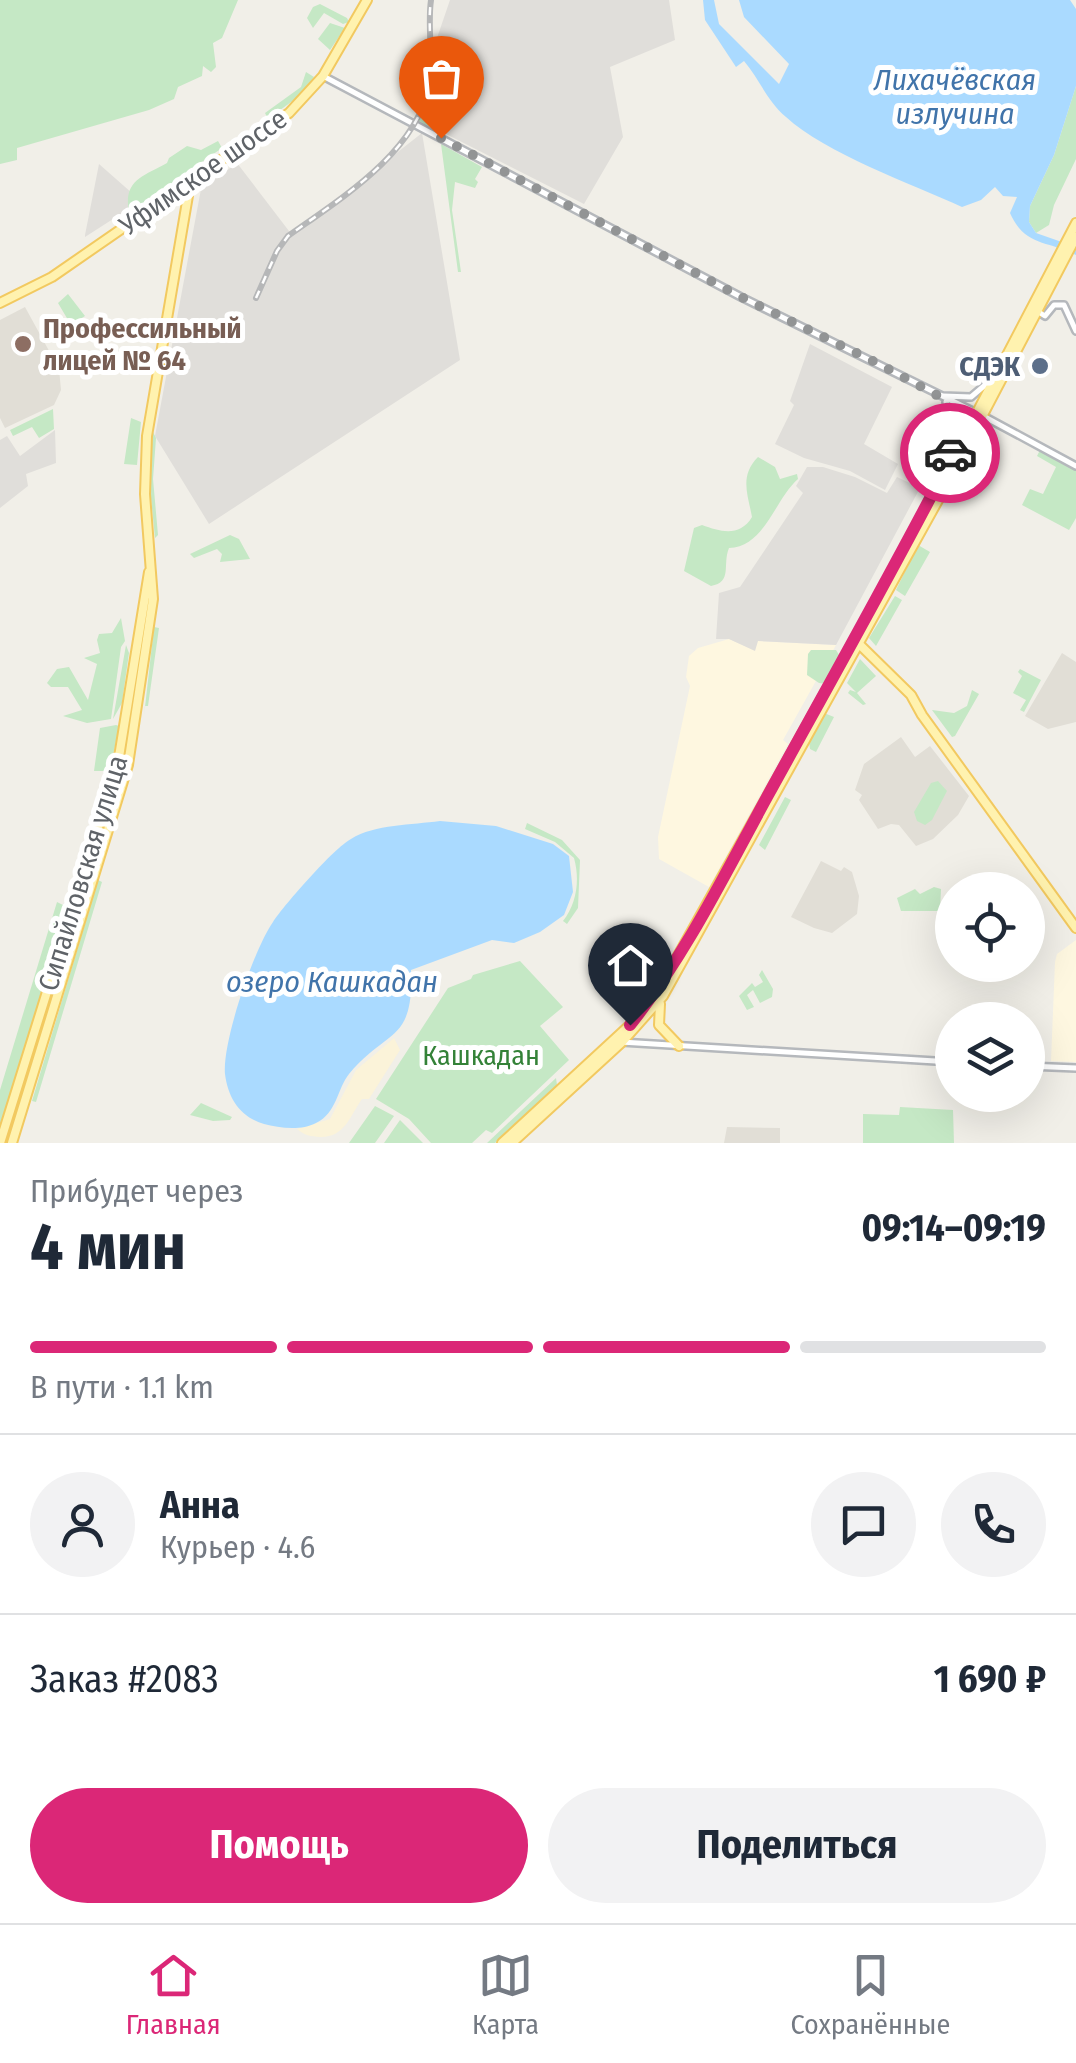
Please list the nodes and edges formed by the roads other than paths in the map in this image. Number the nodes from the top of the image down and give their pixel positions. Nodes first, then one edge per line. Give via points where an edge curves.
1 (367, 0) edge
2 (324, 76) junction
3 (190, 184) junction
4 (1076, 223) edge
5 (1076, 237) edge
6 (1051, 278) junction
7 (0, 302) edge
8 (1037, 311) junction
9 (1076, 330) edge
10 (994, 377) junction
11 (936, 394) junction
12 (978, 415) junction
13 (948, 464) junction
14 (1076, 466) edge
15 (148, 598) junction
16 (856, 642) junction
17 (74, 906) junction
18 (84, 910) junction
19 (1076, 928) edge
20 (660, 999) junction
21 (620, 1040) junction
22 (679, 1046) junction
23 (935, 1061) edge
24 (1045, 1067) edge
25 (1076, 1068) edge
26 (0, 1143) edge
27 (12, 1143) edge
28 (502, 1143) edge
29 (512, 1143) edge

1 - 2 main road, Уфимское шоссе
2 - 3 main road, Уфимское шоссе via 290,113
2 - 11 street
3 - 7 main road, Уфимское шоссе via 52,277
3 - 15 main road, Сипайловская улица via 147,436
4 - 6 main road
5 - 6 main road
6 - 8 main road
6 - 10 main road
8 - 9 street via 1045,316 1054,304 1064,305
8 - 12 main road
10 - 11 street via 970,396
10 - 12 main road
11 - 12 street
11 - 13 street via 950,410
12 - 13 main road
12 - 14 street
12 - 16 main road
13 - 16 main road
15 - 17 main road, Сипайловская улица via 118,764
15 - 18 main road, Сипайловская улица via 128,765
16 - 19 main road via 913,698
16 - 20 main road
16 - 21 main road via 670,970
17 - 18 main road
17 - 26 main road, Сипайловская улица
18 - 27 main road, Сипайловская улица
20 - 21 main road
20 - 22 main road via 659,1026
21 - 22 street
21 - 28 main road
21 - 29 main road
22 - 23 street
24 - 25 street

